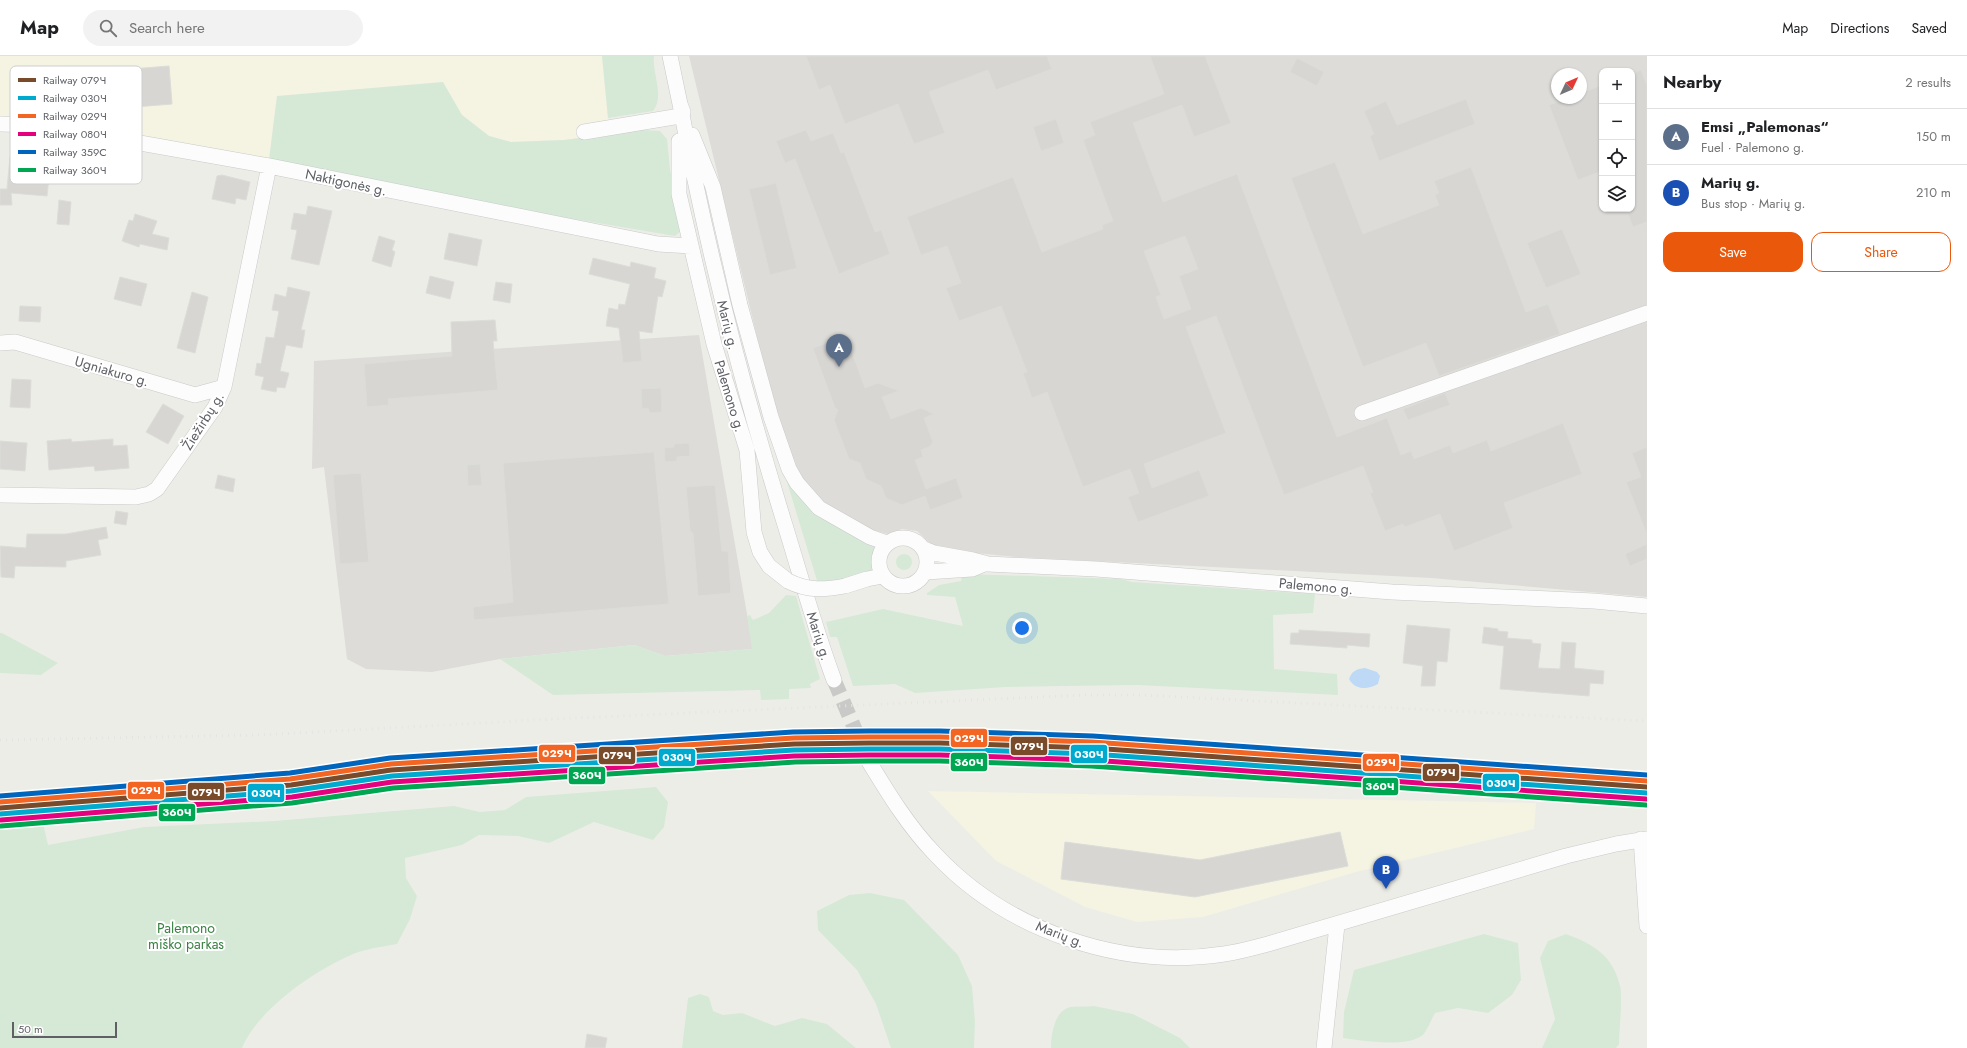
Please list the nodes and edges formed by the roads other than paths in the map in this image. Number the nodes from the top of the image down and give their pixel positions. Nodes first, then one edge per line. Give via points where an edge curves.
1 (670, 56) edge
2 (680, 110) junction
3 (0, 124) edge
4 (10, 124) edge
5 (584, 132) dead end
6 (142, 143) edge
7 (269, 166) junction
8 (690, 246) junction
9 (1647, 313) edge
10 (0, 342) edge
11 (224, 387) junction
12 (1362, 413) dead end
13 (0, 495) edge
14 (887, 543) junction
15 (924, 549) junction
16 (984, 564) junction
17 (926, 572) junction
18 (883, 576) junction
19 (1647, 606) edge
20 (834, 680) tunnel mouth
21 (868, 760) tunnel mouth
22 (1644, 839) edge
23 (1337, 925) junction
24 (1647, 926) edge
25 (1324, 1047) edge

1 - 2 street, Palemono g.
2 - 5 street
2 - 8 street, Palemono g. via 679,194
2 - 14 street, Palemono g. via 713,187 740,305 771,417 789,469 797,483 819,508 870,537
2 - 20 street, Marių g. via 716,278 742,380
3 - 4 street, Naktigonės g.
6 - 7 street, Naktigonės g.
7 - 8 street, Naktigonės g. via 658,244
7 - 11 street, Žiežirbų g.
8 - 18 street, Palemono g., bridge via 714,344 747,450 754,532 760,552 769,566 788,582 813,590 827,590
9 - 12 street
10 - 11 street, Ugniakuro g. via 14,342 194,394
11 - 13 street, Žiežirbų g. via 215,407 162,483 148,494 136,497
14 - 15 street, Palemono g. via 894,539 911,538 919,542
14 - 18 street via 879,559 879,568
15 - 16 street, Palemono g. via 934,554
15 - 17 street via 927,556
16 - 17 street, Palemono g. via 972,569
16 - 19 street, Palemono g. via 1096,569 1392,592 1594,601
17 - 18 street via 918,581 906,586 893,584
21 - 23 street, Marių g. via 889,795 935,854 969,884 1008,912 1056,934 1097,948 1144,956 1187,957 1224,954
22 - 23 street, Marių g. via 1566,856
22 - 24 street, Marių g.
23 - 25 street

